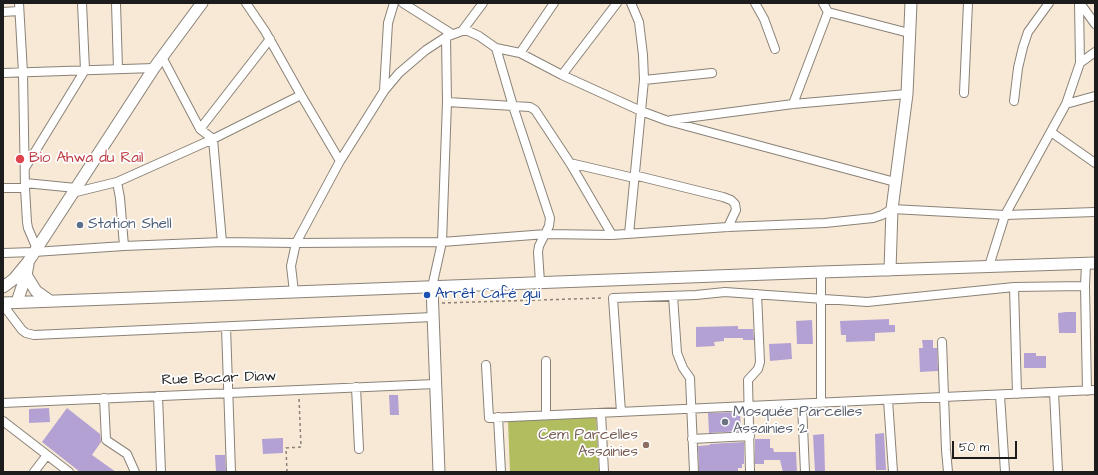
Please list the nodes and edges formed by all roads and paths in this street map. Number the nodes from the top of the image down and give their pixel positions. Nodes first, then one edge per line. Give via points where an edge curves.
1 (82, 3) edge
2 (116, 3) edge
3 (202, 3) edge
4 (246, 3) edge
5 (394, 3) edge
6 (403, 3) edge
7 (483, 3) edge
8 (554, 3) edge
9 (617, 3) edge
10 (631, 3) edge
11 (755, 3) edge
12 (823, 3) edge
13 (911, 3) edge
14 (968, 3) edge
15 (1050, 3) edge
16 (1080, 3) edge
17 (19, 7) edge
18 (3, 12) edge
19 (828, 12) junction
20 (1095, 24) edge
21 (462, 31) junction
22 (909, 33) junction
23 (449, 36) junction
24 (270, 39) junction
25 (496, 48) junction
26 (775, 48) dead end
27 (1095, 52) edge
28 (520, 53) junction
29 (162, 57) junction
30 (1080, 63) junction
31 (154, 68) junction
32 (118, 69) junction
33 (85, 70) junction
34 (23, 73) junction
35 (712, 73) dead end
36 (3, 74) edge
37 (562, 75) junction
38 (644, 80) junction
39 (384, 91) junction
40 (964, 93) dead end
41 (907, 94) junction
42 (301, 95) junction
43 (1095, 96) edge
44 (1014, 100) dead end
45 (447, 102) junction
46 (794, 104) junction
47 (1066, 104) junction
48 (513, 106) junction
49 (641, 111) junction
50 (668, 121) junction
51 (200, 129) junction
52 (1051, 132) junction
53 (213, 139) junction
54 (340, 161) junction
55 (570, 163) junction
56 (1095, 163) edge
57 (25, 168) junction
58 (634, 176) junction
59 (117, 182) junction
60 (895, 182) junction
61 (25, 185) junction
62 (3, 188) edge
63 (74, 190) junction
64 (892, 209) junction
65 (1095, 212) edge
66 (1005, 215) junction
67 (728, 227) junction
68 (546, 234) junction
69 (628, 234) junction
70 (612, 235) junction
71 (222, 242) junction
72 (442, 242) junction
73 (296, 243) junction
74 (124, 246) junction
75 (35, 250) junction
76 (3, 253) edge
77 (28, 262) junction
78 (1092, 262) edge
79 (989, 266) junction
80 (890, 270) junction
81 (821, 272) junction
82 (26, 275) junction
83 (14, 279) junction
84 (540, 282) junction
85 (1085, 286) junction
86 (3, 287) edge
87 (432, 287) junction
88 (1014, 287) junction
89 (294, 292) junction
90 (757, 294) junction
91 (673, 296) junction
92 (613, 298) junction
93 (821, 299) junction
94 (50, 301) junction
95 (8, 303) edge
96 (432, 303) junction
97 (433, 317) junction
98 (226, 326) junction
99 (942, 342) dead end
100 (546, 361) dead end
101 (486, 365) dead end
102 (435, 384) junction
103 (356, 387) junction
104 (299, 390) junction
105 (1091, 391) edge
106 (1054, 392) junction
107 (228, 393) junction
108 (1018, 394) junction
109 (1000, 395) junction
110 (158, 396) junction
111 (944, 397) junction
112 (104, 398) junction
113 (888, 400) junction
114 (3, 403) edge
115 (821, 403) junction
116 (802, 404) junction
117 (749, 406) junction
118 (690, 408) junction
119 (621, 412) junction
120 (601, 413) junction
121 (546, 415) junction
122 (498, 417) junction
123 (3, 421) edge
124 (750, 436) junction
125 (692, 439) junction
126 (359, 449) dead end
127 (47, 455) junction
128 (34, 472) edge
129 (69, 472) edge
130 (135, 472) edge
131 (161, 472) edge
132 (231, 472) edge
133 (287, 472) edge
134 (439, 472) edge
135 (501, 472) edge
136 (604, 472) edge
137 (694, 472) edge
138 (750, 472) edge
139 (805, 472) edge
140 (893, 472) edge
141 (948, 472) edge
142 (1005, 472) edge
143 (1058, 472) edge

1 - 33 street
2 - 32 street
3 - 29 street
4 - 24 street
5 - 39 street via 388,23
6 - 23 street
7 - 21 street
8 - 28 street
9 - 37 street
10 - 38 street via 639,22
11 - 26 street
12 - 19 street
13 - 22 street
14 - 40 street
15 - 44 street via 1028,32 1018,68
16 - 20 street
16 - 30 street
17 - 18 street
17 - 34 street
19 - 22 street
19 - 46 street
21 - 23 street
21 - 25 street via 479,36
22 - 41 street
23 - 39 street via 426,50 399,73
23 - 45 street
24 - 42 street
24 - 51 street
25 - 28 street
25 - 48 street
27 - 30 street
28 - 37 street
29 - 31 street
29 - 51 street
30 - 47 street
31 - 32 street
31 - 63 street
32 - 33 street
33 - 34 street
33 - 57 street
34 - 36 street
34 - 57 street
35 - 38 street
37 - 49 street
38 - 49 street
39 - 54 street
41 - 46 street
41 - 60 street
42 - 53 street
42 - 54 street
43 - 47 street
45 - 48 street
45 - 72 street
46 - 50 street
47 - 52 street
48 - 55 street via 530,107 535,110
48 - 68 street via 550,218
49 - 50 street
49 - 58 street
50 - 60 street
51 - 53 street
52 - 56 street
52 - 66 street
53 - 59 street
53 - 71 street
54 - 73 street
55 - 58 street
55 - 70 street
57 - 61 street
58 - 67 street via 731,200 736,210
58 - 69 street
59 - 63 street
59 - 74 street
60 - 64 street
61 - 62 street
61 - 63 street
61 - 75 street via 28,228
63 - 75 street
64 - 66 street
64 - 67 street via 873,218 855,220
64 - 80 street
65 - 66 street
66 - 79 street
67 - 69 street
68 - 70 street
68 - 72 street
68 - 84 street via 538,252
69 - 70 street
71 - 73 street
71 - 74 street
72 - 73 street
72 - 87 street
73 - 89 street via 291,266
74 - 75 street
75 - 76 street
75 - 77 street
77 - 82 street
77 - 83 street
78 - 79 street
78 - 85 street
79 - 80 street
80 - 81 street
81 - 84 street
81 - 93 street
82 - 94 street via 36,291
82 - 95 street
83 - 86 street
83 - 95 street
84 - 87 street
85 - 88 street
85 - 105 street
87 - 89 street
87 - 96 street
88 - 93 street via 867,302
88 - 108 street
89 - 94 street
90 - 91 street via 724,292
90 - 93 street
90 - 117 street via 760,362 748,380
91 - 92 street
91 - 118 street via 677,354 690,378
92 - 96 path
92 - 119 street
93 - 115 street
94 - 95 street
95 - 98 street via 22,330 34,335
96 - 97 street
97 - 98 street
97 - 102 street
98 - 107 street
99 - 111 street
100 - 121 street
101 - 122 street via 489,418
102 - 103 street, Rue Bocar Diaw
102 - 134 street
103 - 104 street, Rue Bocar Diaw
103 - 126 street
104 - 107 street, Rue Bocar Diaw
104 - 133 path via 301,447 286,448
105 - 106 street
106 - 108 street
106 - 143 street
107 - 110 street, Rue Bocar Diaw
107 - 132 street
108 - 109 street
109 - 111 street
109 - 142 street
110 - 112 street, Rue Bocar Diaw
110 - 131 street
111 - 113 street
111 - 141 street
112 - 114 street, Rue Bocar Diaw
112 - 130 street via 106,440 127,454
113 - 115 street
113 - 140 street
115 - 116 street
116 - 117 street
116 - 139 street
117 - 118 street
117 - 124 street
118 - 119 street
118 - 125 street
119 - 120 street
120 - 121 street
120 - 136 street
121 - 122 street
122 - 135 street
123 - 127 street
124 - 125 street
124 - 138 street
125 - 137 street
127 - 128 street
127 - 129 street

